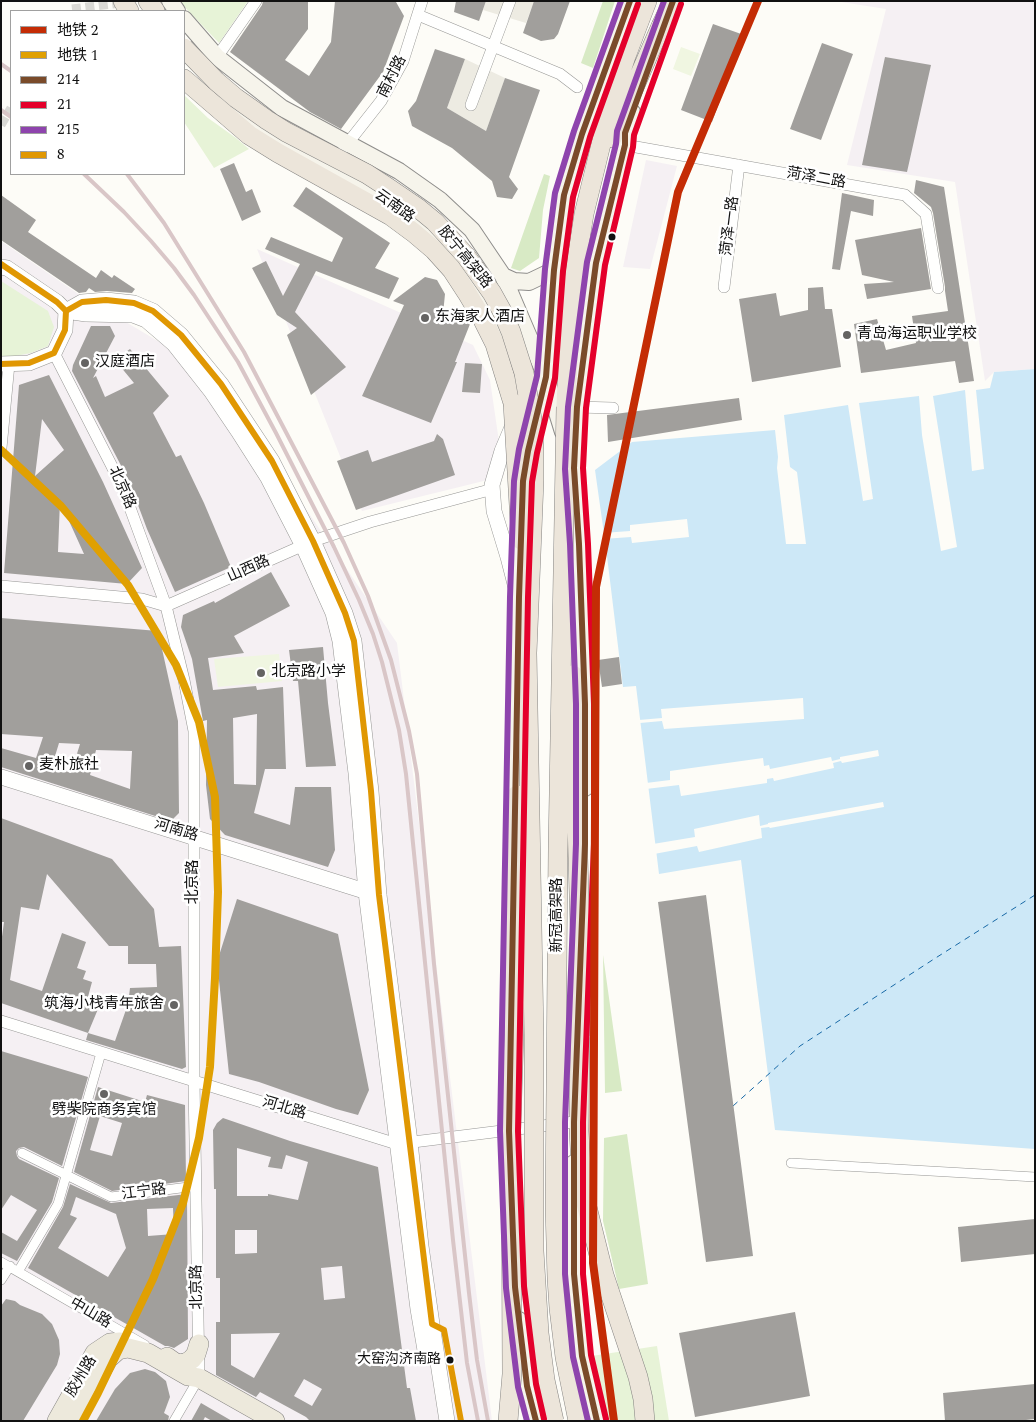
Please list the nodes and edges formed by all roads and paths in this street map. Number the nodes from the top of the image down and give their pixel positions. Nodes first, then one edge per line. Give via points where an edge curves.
1 (256, 1) edge
2 (422, 1) edge
3 (510, 1) edge
4 (630, 1) edge
5 (647, 1) edge
6 (673, 1) edge
7 (418, 15) junction
8 (185, 20) edge
9 (661, 26) joint
10 (493, 46) junction
11 (185, 49) edge
12 (217, 58) junction
13 (185, 60) edge
14 (185, 80) edge
15 (577, 87) dead end
16 (471, 105) dead end
17 (347, 144) junction
18 (625, 144) junction
19 (739, 165) junction
20 (330, 168) junction
21 (577, 259) junction
22 (3, 266) edge
23 (554, 270) junction
24 (503, 276) junction
25 (724, 287) dead end
26 (938, 288) dead end
27 (66, 311) junction
28 (54, 353) junction
29 (5, 364) edge
30 (546, 377) junction
31 (518, 397) junction
32 (572, 407) junction
33 (613, 408) dead end
34 (1, 448) edge
35 (528, 451) junction
36 (574, 468) junction
37 (493, 489) junction
38 (308, 543) junction
39 (1, 586) edge
40 (518, 597) junction
41 (166, 606) junction
42 (527, 653) junction
43 (1, 777) edge
44 (194, 836) junction
45 (373, 894) junction
46 (1, 1021) edge
47 (101, 1053) junction
48 (194, 1082) junction
49 (574, 1122) junction
50 (509, 1130) junction
51 (404, 1143) junction
52 (22, 1154) dead end
53 (791, 1163) dead end
54 (66, 1175) junction
55 (1035, 1177) edge
56 (196, 1186) junction
57 (6, 1264) edge
58 (19, 1270) dead end
59 (1, 1280) edge
60 (199, 1344) junction
61 (136, 1347) junction
62 (199, 1378) junction
63 (56, 1421) edge
64 (73, 1421) edge
65 (174, 1421) edge
66 (275, 1421) edge
67 (438, 1421) edge
68 (447, 1421) edge
69 (508, 1421) edge
70 (536, 1421) edge
71 (554, 1421) edge
72 (578, 1421) edge
73 (597, 1421) edge
74 (645, 1421) edge

1 - 12 street
2 - 7 street, 南村路
3 - 10 street
4 - 23 main road via 582,134 564,196
5 - 21 highway via 613,95 584,214
6 - 9 main road, bridge
6 - 18 main road via 624,133
7 - 10 street
7 - 17 street, 南村路 via 399,69 381,101
8 - 12 main road, 云南路
9 - 21 highway via 598,174
10 - 15 street via 560,74
10 - 16 street
11 - 42 highway, 胶宁高架路, bridge via 216,81 267,120 367,174 418,208 466,256 495,299 519,353 532,419 534,481
12 - 17 main road, 云南路 via 282,108
13 - 20 main road, 云南路 via 253,123
14 - 42 highway, bridge via 249,135 391,216 414,233 452,270 467,293 494,344 513,403
17 - 20 street, 南村路
17 - 24 main road, 云南路 via 399,171 440,200 472,230
18 - 19 street, 菏泽二路
18 - 32 main road via 596,263
19 - 25 street, 菏泽一路
19 - 26 street, 菏泽二路 via 905,195 926,214
20 - 31 main road, 云南路 via 402,211 465,270 492,314 509,357
21 - 32 highway via 570,309
22 - 27 street
23 - 24 main road via 529,282
23 - 30 main road
24 - 30 main road, 云南路
27 - 28 street via 65,330
27 - 38 street via 133,315 146,320 174,344 238,430
28 - 29 street via 29,363
28 - 41 street, 北京路 via 122,486
29 - 34 street
30 - 35 main road
30 - 36 main road, 云南路
31 - 35 main road, 云南路
31 - 37 street via 514,425 502,451
32 - 33 street
32 - 36 main road
32 - 72 highway, 新冠高架路, bridge via 558,849 555,1207 561,1326
32 - 74 highway, bridge via 580,1149 594,1238 638,1377
35 - 40 main road via 523,481
36 - 49 main road via 585,704 585,844
37 - 38 street, 山西路 via 370,522
37 - 40 street via 494,511
38 - 41 street, 山西路
38 - 45 street via 340,641
39 - 41 street via 142,599
40 - 50 main road
41 - 44 street, 北京路 via 194,731
42 - 69 highway, bridge via 517,802 511,1130 512,1374
42 - 71 highway, 新冠高架路, bridge via 534,1035 534,1279 545,1380
43 - 44 street, 河南路
44 - 45 street, 河南路
44 - 48 street, 北京路
45 - 51 street
46 - 47 street, 河北路
47 - 48 street, 河北路
47 - 54 street
48 - 51 street, 河北路
48 - 56 street, 北京路
49 - 50 street, 河北路
49 - 73 main road via 574,1274 582,1356
50 - 51 street, 河北路
50 - 70 main road via 515,1288 527,1386
51 - 67 street via 418,1309
51 - 68 street
52 - 54 street, 江宁路
53 - 55 street
54 - 56 street, 江宁路 via 111,1196
54 - 58 street via 58,1204
56 - 60 street, 北京路
57 - 59 street
57 - 61 street, 中山路
60 - 61 main road, 中山路 via 192,1359 177,1364
60 - 62 street, 北京路
61 - 62 main road, 中山路 via 188,1376
61 - 63 main road, 胶州路 via 130,1341 110,1343 95,1353
61 - 64 main road, 胶州路 via 118,1350 108,1359
62 - 65 street
62 - 66 main road, 中山路

